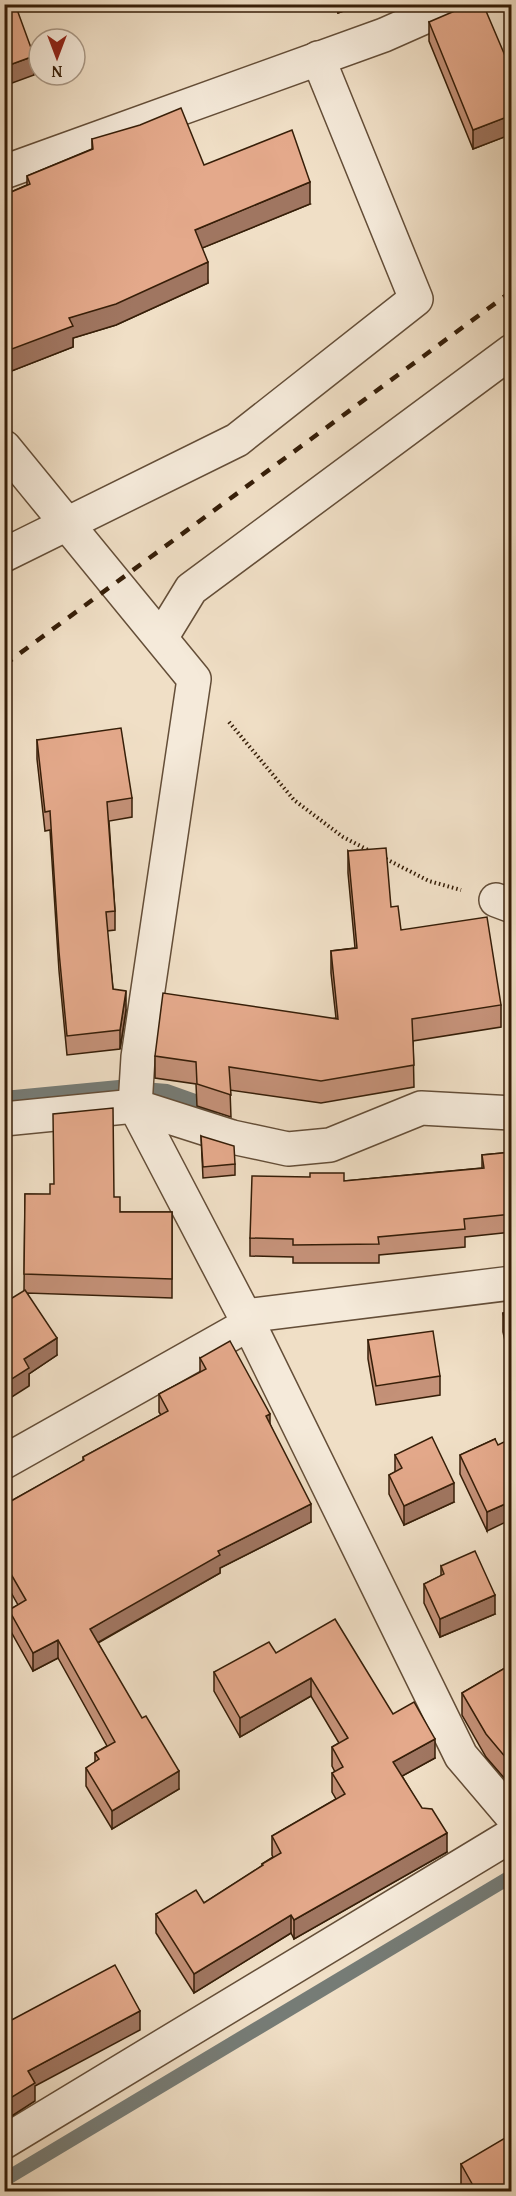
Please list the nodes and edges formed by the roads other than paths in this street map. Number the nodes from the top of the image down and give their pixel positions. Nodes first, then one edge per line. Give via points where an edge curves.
1 (454, 4) edge
2 (318, 58) junction
3 (4, 172) edge
4 (512, 351) edge
5 (4, 447) edge
6 (67, 524) junction
7 (4, 555) edge
8 (161, 638) junction
9 (136, 1094) junction
10 (512, 1113) edge
11 (4, 1119) edge
12 (512, 1283) edge
13 (246, 1320) junction
14 (4, 1462) edge
15 (512, 1816) edge
16 (512, 1834) edge
17 (4, 2142) edge

1 - 2 street
2 - 3 street
2 - 6 street via 416,299 237,440
4 - 8 street via 191,589
5 - 6 street
6 - 7 street
6 - 8 street
8 - 9 street via 194,679 138,1057
9 - 10 street via 232,1137 288,1149 330,1145 421,1108
9 - 11 street
9 - 13 street
12 - 13 street
13 - 14 street
13 - 15 street via 460,1756
16 - 17 street

